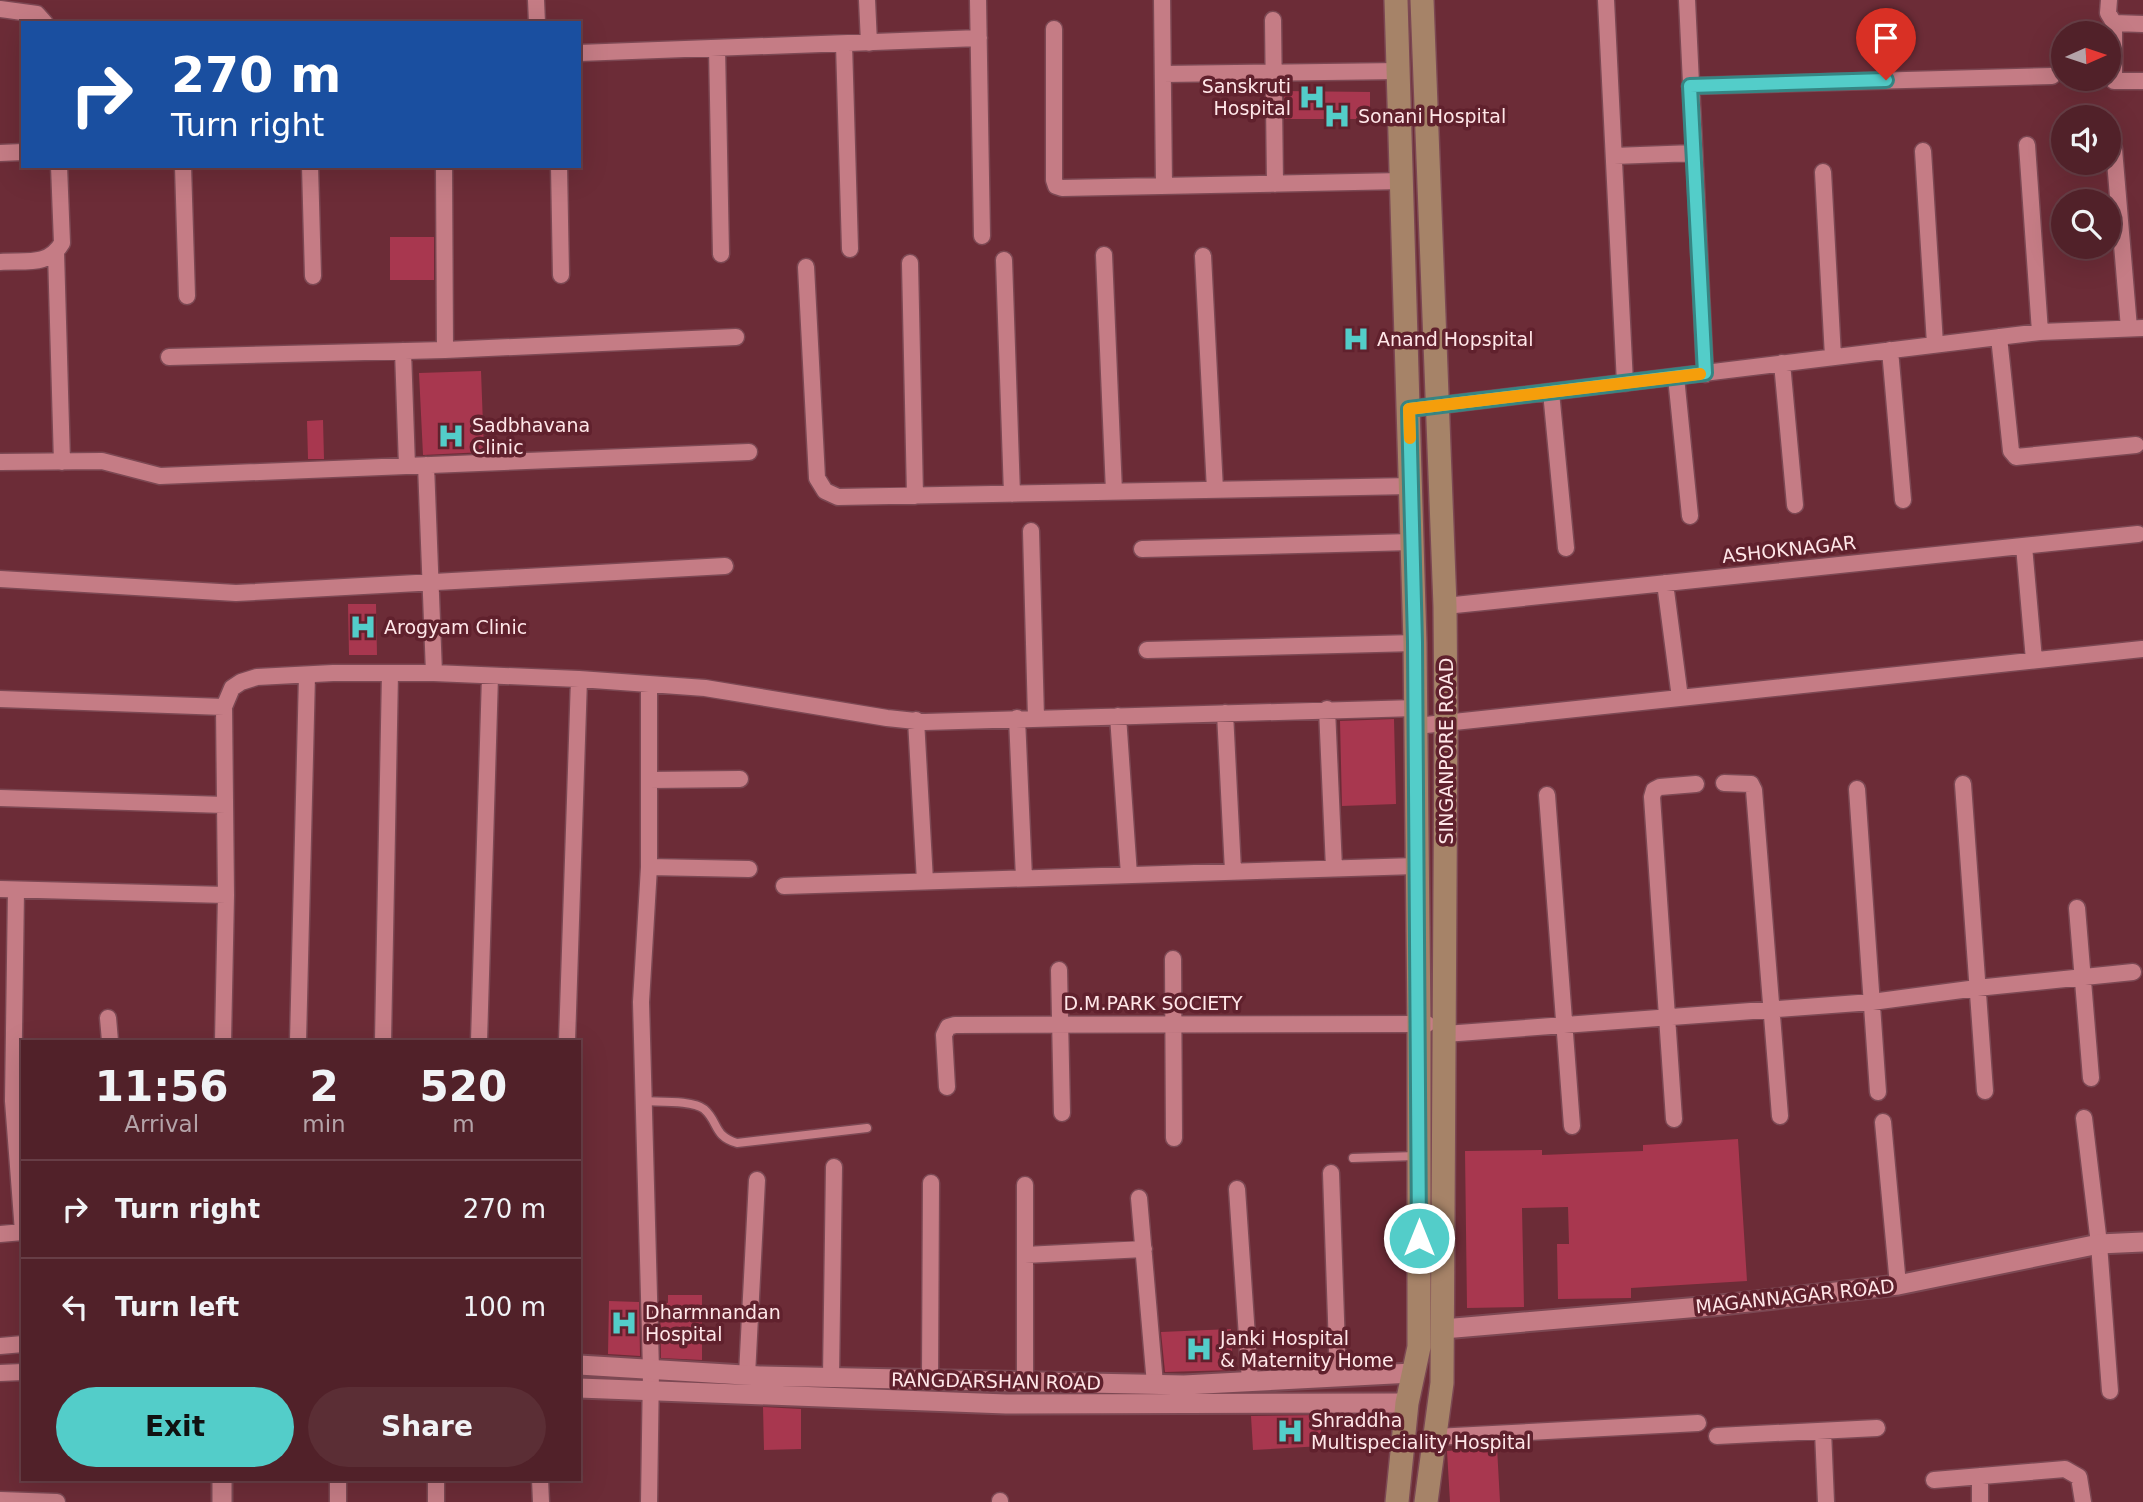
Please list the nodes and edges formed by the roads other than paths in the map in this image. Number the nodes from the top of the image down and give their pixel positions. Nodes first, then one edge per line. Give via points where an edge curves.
1 (536, 0) edge
2 (867, 0) edge
3 (978, 0) edge
4 (1162, 0) edge
5 (1396, 0) edge
6 (1422, 0) edge
7 (1606, 0) edge
8 (1687, 0) edge
9 (2109, 0) edge
10 (0, 9) edge
11 (1273, 20) dead end
12 (43, 21) edge
13 (537, 21) edge
14 (2113, 21) edge
15 (2121, 23) edge
16 (2143, 24) edge
17 (1054, 29) dead end
18 (979, 38) junction
19 (869, 43) junction
20 (844, 44) junction
21 (717, 48) junction
22 (581, 53) edge
23 (1399, 71) junction
24 (1274, 73) junction
25 (1163, 74) junction
26 (2051, 76) edge
27 (2121, 81) edge
28 (2143, 81) edge
29 (1690, 86) junction
30 (2027, 145) dead end
31 (1923, 151) dead end
32 (21, 152) edge
33 (0, 153) edge
34 (1694, 153) junction
35 (1614, 156) junction
36 (59, 168) edge
37 (183, 168) edge
38 (310, 168) edge
39 (444, 168) edge
40 (559, 168) edge
41 (1823, 172) dead end
42 (2117, 175) edge
43 (1402, 181) junction
44 (1275, 184) junction
45 (1164, 186) junction
46 (982, 236) dead end
47 (850, 249) dead end
48 (56, 252) junction
49 (721, 254) dead end
50 (1104, 255) dead end
51 (1203, 256) dead end
52 (1004, 260) dead end
53 (0, 262) edge
54 (910, 263) dead end
55 (806, 267) dead end
56 (561, 275) dead end
57 (313, 276) dead end
58 (187, 296) dead end
59 (2136, 328) edge
60 (2040, 332) junction
61 (736, 337) dead end
62 (1999, 337) junction
63 (1935, 344) junction
64 (445, 350) junction
65 (1890, 350) junction
66 (402, 351) junction
67 (169, 357) dead end
68 (1833, 357) junction
69 (1782, 363) junction
70 (1705, 373) junction
71 (1676, 377) junction
72 (1625, 383) junction
73 (1551, 393) junction
74 (1437, 405) junction
75 (1409, 409) junction
76 (2136, 445) dead end
77 (749, 452) dead end
78 (62, 461) junction
79 (0, 462) edge
80 (426, 465) junction
81 (407, 466) junction
82 (1411, 486) junction
83 (1215, 490) junction
84 (1115, 492) junction
85 (1012, 494) junction
86 (915, 496) junction
87 (1903, 500) dead end
88 (1795, 505) dead end
89 (1689, 516) dead end
90 (1031, 531) dead end
91 (2138, 534) dead end
92 (1412, 541) junction
93 (2024, 546) junction
94 (1566, 548) dead end
95 (1142, 549) dead end
96 (725, 566) dead end
97 (0, 579) edge
98 (432, 582) junction
99 (1665, 583) junction
100 (1446, 606) junction
101 (1415, 642) junction
102 (2142, 649) edge
103 (1147, 650) dead end
104 (2034, 660) junction
105 (390, 673) junction
106 (434, 673) junction
107 (307, 675) junction
108 (490, 676) junction
109 (579, 679) junction
110 (649, 684) junction
111 (1680, 698) junction
112 (0, 699) edge
113 (224, 706) junction
114 (1327, 709) junction
115 (1225, 713) junction
116 (1118, 716) junction
117 (1416, 717) junction
118 (1017, 718) junction
119 (1036, 718) junction
120 (916, 720) junction
121 (1446, 723) junction
122 (740, 779) dead end
123 (649, 780) junction
124 (1724, 783) dead end
125 (1696, 784) dead end
126 (1963, 784) dead end
127 (1857, 789) dead end
128 (1547, 795) dead end
129 (0, 798) edge
130 (225, 805) junction
131 (1416, 866) junction
132 (649, 867) junction
133 (1334, 868) junction
134 (749, 869) dead end
135 (1233, 871) junction
136 (1129, 874) junction
137 (1024, 878) junction
138 (925, 881) junction
139 (783, 886) dead end
140 (8, 889) edge
141 (226, 895) junction
142 (2077, 908) dead end
143 (1173, 959) dead end
144 (1059, 970) dead end
145 (2133, 972) dead end
146 (2083, 976) junction
147 (1977, 988) junction
148 (1872, 1002) junction
149 (1772, 1009) junction
150 (1667, 1017) junction
151 (108, 1018) dead end
152 (1060, 1024) junction
153 (1173, 1024) junction
154 (1419, 1024) junction
155 (1565, 1024) junction
156 (1445, 1028) junction
157 (110, 1040) edge
158 (223, 1040) edge
159 (298, 1040) edge
160 (383, 1040) edge
161 (480, 1040) edge
162 (567, 1040) edge
163 (2091, 1078) dead end
164 (947, 1087) dead end
165 (1984, 1090) dead end
166 (1878, 1092) dead end
167 (644, 1101) junction
168 (1062, 1113) dead end
169 (1780, 1116) dead end
170 (2084, 1118) dead end
171 (1674, 1119) dead end
172 (1883, 1122) dead end
173 (12, 1125) edge
174 (1572, 1126) dead end
175 (867, 1128) dead end
176 (1174, 1138) dead end
177 (1419, 1155) junction
178 (1353, 1157) dead end
179 (835, 1167) dead end
180 (1331, 1173) dead end
181 (757, 1180) dead end
182 (931, 1183) dead end
183 (1024, 1185) dead end
184 (1237, 1189) dead end
185 (1139, 1198) dead end
186 (21, 1213) edge
187 (21, 1232) edge
188 (0, 1234) edge
189 (2143, 1242) edge
190 (2099, 1244) junction
191 (1144, 1249) junction
192 (1025, 1255) junction
193 (1898, 1286) junction
194 (1443, 1329) junction
195 (21, 1344) edge
196 (0, 1346) edge
197 (581, 1365) edge
198 (650, 1370) junction
199 (21, 1371) edge
200 (0, 1373) edge
201 (1412, 1373) junction
202 (747, 1375) junction
203 (831, 1377) junction
204 (1338, 1377) junction
205 (930, 1379) junction
206 (1025, 1381) junction
207 (1250, 1381) junction
208 (1156, 1384) junction
209 (581, 1388) edge
210 (651, 1391) junction
211 (2110, 1391) dead end
212 (1407, 1403) junction
213 (1698, 1423) dead end
214 (1877, 1428) dead end
215 (1824, 1430) junction
216 (1717, 1436) dead end
217 (1435, 1437) junction
218 (1980, 1476) junction
219 (1934, 1480) dead end
220 (222, 1481) edge
221 (338, 1481) edge
222 (436, 1481) edge
223 (540, 1481) edge
224 (0, 1500) edge
225 (57, 1502) edge
226 (222, 1502) edge
227 (338, 1502) edge
228 (436, 1502) edge
229 (541, 1502) edge
230 (649, 1502) edge
231 (1397, 1502) edge
232 (1426, 1502) edge
233 (1826, 1502) edge
234 (1980, 1502) edge
235 (2082, 1502) edge

1 - 13 street
2 - 19 street
3 - 18 street
4 - 25 street
5 - 23 main road, SINGANPORE ROAD
6 - 74 main road, SINGANPORE ROAD
7 - 35 street
8 - 29 street
9 - 14 street
10 - 12 street via 37,14
11 - 24 street
15 - 16 street
17 - 45 street via 1056,186
18 - 19 street
18 - 46 street
19 - 20 street
20 - 21 street
20 - 47 street
21 - 22 street
21 - 49 street
23 - 24 street
23 - 43 main road, SINGANPORE ROAD
24 - 25 street
24 - 44 street
25 - 45 street
26 - 29 street
27 - 28 street
29 - 34 street
30 - 60 street
31 - 63 street
32 - 33 street
34 - 35 street
34 - 70 street
35 - 72 street
36 - 48 street via 62,243
37 - 58 street
38 - 57 street
39 - 64 street
40 - 56 street
41 - 68 street
42 - 59 street
43 - 44 street
43 - 75 main road, SINGANPORE ROAD
44 - 45 street
48 - 53 street via 48,259
48 - 78 street
50 - 84 street
51 - 83 street
52 - 85 street
54 - 86 street
55 - 86 street via 817,478 825,491 838,497
59 - 60 street
60 - 62 street
61 - 64 street
62 - 63 street
62 - 76 street via 2015,457
63 - 65 street
64 - 66 street
65 - 68 street
65 - 87 street
66 - 67 street
66 - 81 street
68 - 69 street
69 - 70 street
69 - 88 street
70 - 71 street
71 - 72 street
71 - 89 street
72 - 73 street
73 - 74 street
73 - 94 street
74 - 75 street
74 - 100 main road, SINGANPORE ROAD
75 - 82 main road, SINGANPORE ROAD
77 - 80 street
78 - 79 street
78 - 81 street via 102,461 160,476
80 - 81 street
80 - 98 street
82 - 83 street
82 - 92 main road, SINGANPORE ROAD
83 - 84 street
84 - 85 street
85 - 86 street
90 - 119 street
91 - 93 street, ASHOKNAGAR
92 - 95 street
92 - 101 main road, SINGANPORE ROAD
93 - 99 street, ASHOKNAGAR
93 - 104 street
96 - 98 street
97 - 98 street via 236,593
98 - 106 street
99 - 100 street, ASHOKNAGAR
99 - 111 street
100 - 121 main road, SINGANPORE ROAD
101 - 103 street
101 - 117 main road, SINGANPORE ROAD
102 - 104 street
104 - 111 street
105 - 106 street
105 - 107 street
105 - 160 street
106 - 108 street
107 - 113 street via 241,682 232,688
107 - 159 street
108 - 109 street
108 - 161 street
109 - 110 street
109 - 162 street
110 - 120 street via 705,688
110 - 123 street
111 - 121 street
112 - 113 street
113 - 130 street
114 - 115 street
114 - 117 street
114 - 133 street
115 - 116 street
115 - 135 street
116 - 119 street
116 - 136 street
117 - 121 street
117 - 131 main road, SINGANPORE ROAD
118 - 119 street
118 - 120 street
118 - 137 street
120 - 138 street
121 - 156 main road, SINGANPORE ROAD
122 - 123 street
123 - 132 street
124 - 149 street via 1745,782 1754,790
125 - 150 street via 1660,787 1652,797
126 - 147 street
127 - 148 street
128 - 155 street
129 - 130 street
130 - 141 street
131 - 133 street
131 - 154 main road, SINGANPORE ROAD
132 - 134 street
132 - 167 street via 641,1003
133 - 135 street
135 - 136 street
136 - 137 street
137 - 138 street
138 - 139 street
140 - 141 street
140 - 173 street
141 - 158 street
142 - 146 street
143 - 153 street
144 - 152 street
145 - 146 street, D.M.PARK SOCIETY
146 - 147 street, D.M.PARK SOCIETY
146 - 163 street
147 - 148 street, D.M.PARK SOCIETY
147 - 165 street
148 - 149 street, D.M.PARK SOCIETY
148 - 166 street
149 - 150 street, D.M.PARK SOCIETY
149 - 169 street
150 - 155 street, D.M.PARK SOCIETY
150 - 171 street
151 - 157 street
152 - 153 street, D.M.PARK SOCIETY
152 - 164 street, D.M.PARK SOCIETY via 948,1027 944,1035
152 - 168 street
153 - 154 street, D.M.PARK SOCIETY
153 - 176 street
154 - 156 street, D.M.PARK SOCIETY
154 - 177 main road, SINGANPORE ROAD
155 - 156 street, D.M.PARK SOCIETY
155 - 174 street
156 - 194 main road, SINGANPORE ROAD
167 - 175 lane via 703,1107 718,1133 737,1143
167 - 198 street
170 - 190 street
172 - 193 street
173 - 186 street
177 - 178 lane
177 - 201 main road, SINGANPORE ROAD via 1419,1347
179 - 203 street
180 - 204 street
181 - 202 street
182 - 205 street
183 - 192 street
184 - 207 street
185 - 191 street
187 - 188 street
189 - 190 street, MAGANNAGAR ROAD
190 - 193 street, MAGANNAGAR ROAD
190 - 211 street
191 - 192 street
191 - 208 street
192 - 206 street
193 - 194 street, MAGANNAGAR ROAD
194 - 217 main road, SINGANPORE ROAD
195 - 196 street
197 - 198 street, RANGDARSHAN ROAD
198 - 202 street, RANGDARSHAN ROAD
198 - 210 street
199 - 200 street
201 - 204 street, RANGDARSHAN ROAD
201 - 212 main road, SINGANPORE ROAD
202 - 203 street, RANGDARSHAN ROAD
203 - 205 street, RANGDARSHAN ROAD
204 - 207 street, RANGDARSHAN ROAD
205 - 206 street, RANGDARSHAN ROAD
206 - 208 street, RANGDARSHAN ROAD
207 - 208 street, RANGDARSHAN ROAD
209 - 210 street, RANGDARSHAN ROAD
210 - 212 street, RANGDARSHAN ROAD via 1006,1404
210 - 230 street
212 - 231 main road, SINGANPORE ROAD
213 - 217 street
214 - 215 street
215 - 216 street
215 - 233 street
217 - 232 main road, SINGANPORE ROAD
218 - 219 street
218 - 234 street
218 - 235 street via 2065,1469 2079,1477
220 - 226 street
221 - 227 street
222 - 228 street
223 - 229 street
224 - 225 street

